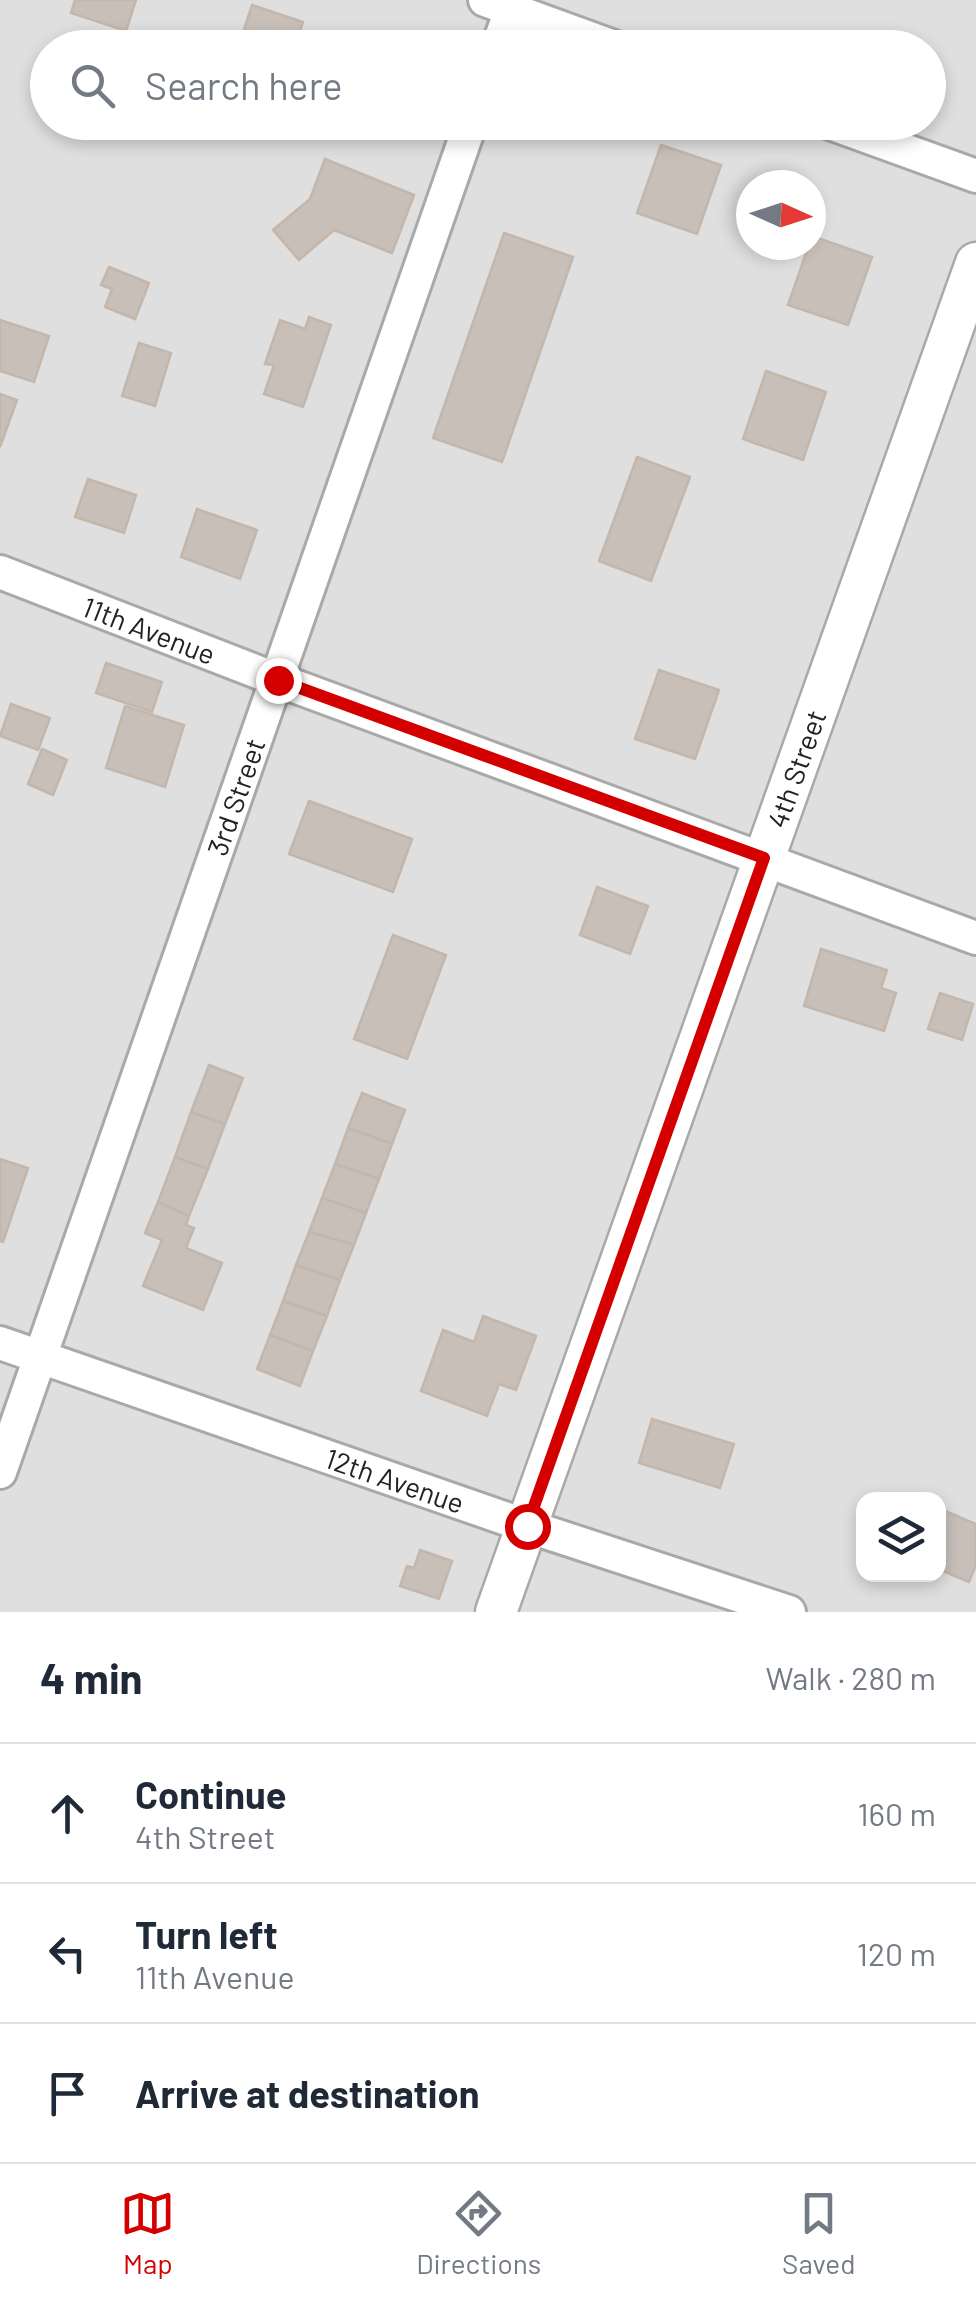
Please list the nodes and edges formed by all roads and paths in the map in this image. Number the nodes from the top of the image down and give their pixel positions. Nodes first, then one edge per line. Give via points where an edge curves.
1 (503, 3) edge
2 (500, 30) edge
3 (571, 30) edge
4 (466, 140) edge
5 (877, 140) edge
6 (976, 176) edge
7 (976, 263) edge
8 (0, 572) edge
9 (278, 680) junction
10 (764, 858) junction
11 (976, 938) edge
12 (0, 1343) edge
13 (40, 1358) junction
14 (0, 1472) edge
15 (527, 1526) junction
16 (496, 1612) edge
17 (788, 1612) edge

1 - 2 street
1 - 3 street
4 - 9 street, 3rd Street
5 - 6 street
7 - 10 street, 4th Street
8 - 9 street, 11th Avenue
9 - 10 street, 11th Avenue
9 - 13 street, 3rd Street
10 - 11 street, 11th Avenue
10 - 15 street, 4th Street
12 - 13 street, 12th Avenue
13 - 14 street, 3rd Street
13 - 15 street, 12th Avenue
15 - 16 street, 4th Street
15 - 17 street, 12th Avenue

